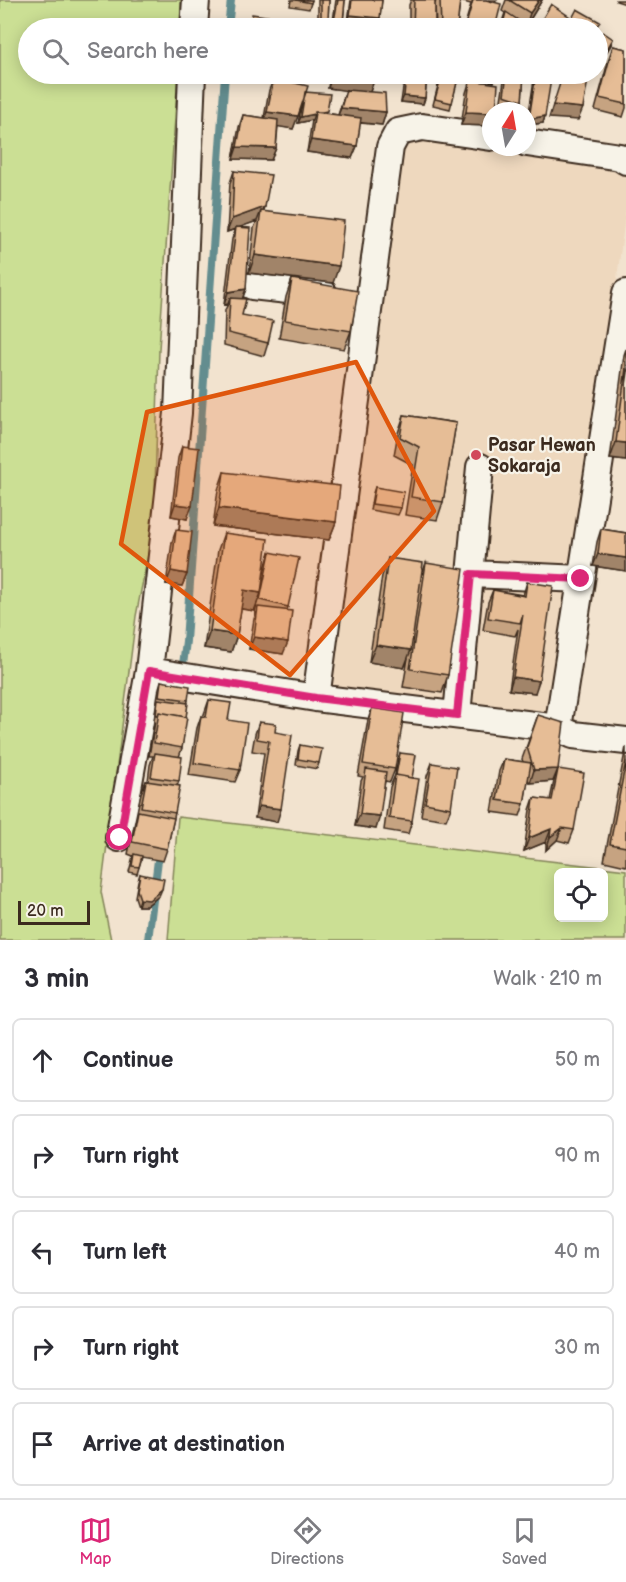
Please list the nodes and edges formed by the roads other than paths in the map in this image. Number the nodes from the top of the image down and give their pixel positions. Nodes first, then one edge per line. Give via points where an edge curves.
1 (196, 0) edge
2 (195, 18) edge
3 (192, 84) edge
4 (482, 136) edge
5 (536, 144) edge
6 (626, 161) edge
7 (252, 286) dead end
8 (626, 293) edge
9 (370, 300) junction
10 (480, 467) dead end
11 (471, 574) junction
12 (581, 579) junction
13 (160, 673) junction
14 (316, 698) junction
15 (457, 715) junction
16 (558, 728) junction
17 (626, 741) edge
18 (120, 838) dead end

1 - 2 street
3 - 13 street via 178,413
4 - 9 street via 422,127 398,132 390,147
5 - 6 street
7 - 9 street
8 - 12 street
9 - 14 street
10 - 11 street
11 - 12 street
11 - 15 street
12 - 16 street
13 - 14 street
13 - 18 street
14 - 15 street
15 - 16 street
16 - 17 street via 573,735

